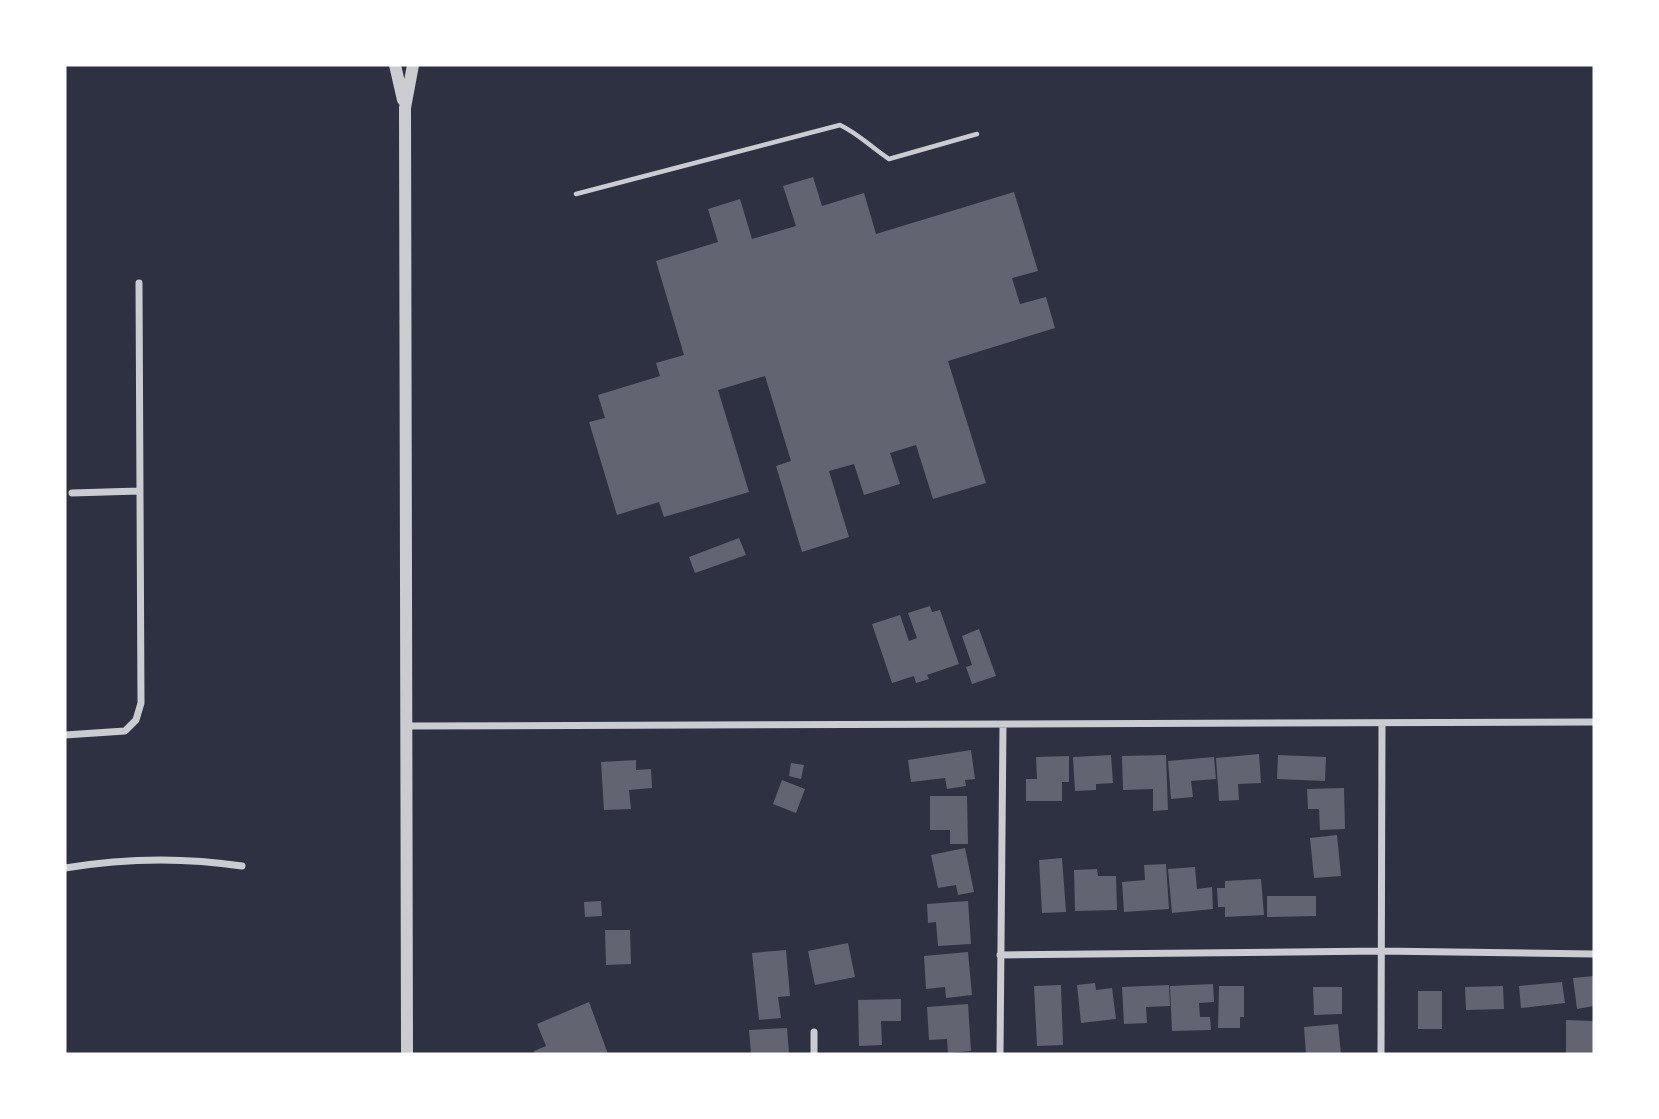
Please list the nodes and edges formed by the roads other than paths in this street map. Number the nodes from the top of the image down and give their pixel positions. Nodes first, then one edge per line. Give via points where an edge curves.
1 (396, 65) edge
2 (413, 65) edge
3 (405, 107) junction
4 (977, 134) dead end
5 (576, 194) dead end
6 (139, 283) dead end
7 (139, 491) junction
8 (72, 493) dead end
9 (1594, 722) edge
10 (1381, 723) junction
11 (1003, 725) junction
12 (406, 726) junction
13 (65, 735) edge
14 (242, 866) dead end
15 (65, 868) edge
16 (1380, 951) junction
17 (1594, 954) edge
18 (1000, 955) junction
19 (814, 1032) dead end
20 (407, 1054) edge
21 (814, 1054) edge
22 (1000, 1054) edge
23 (1381, 1054) edge

1 - 3 street
2 - 3 street
3 - 12 street
4 - 5 lane via 889,159 841,125
6 - 7 street
7 - 8 street
7 - 13 street via 141,703 136,720 125,731
9 - 10 street
10 - 11 street
10 - 16 street
11 - 12 street
11 - 18 street
12 - 20 street
14 - 15 street via 125,859
16 - 17 street
16 - 18 street
16 - 23 street
18 - 22 street
19 - 21 street

